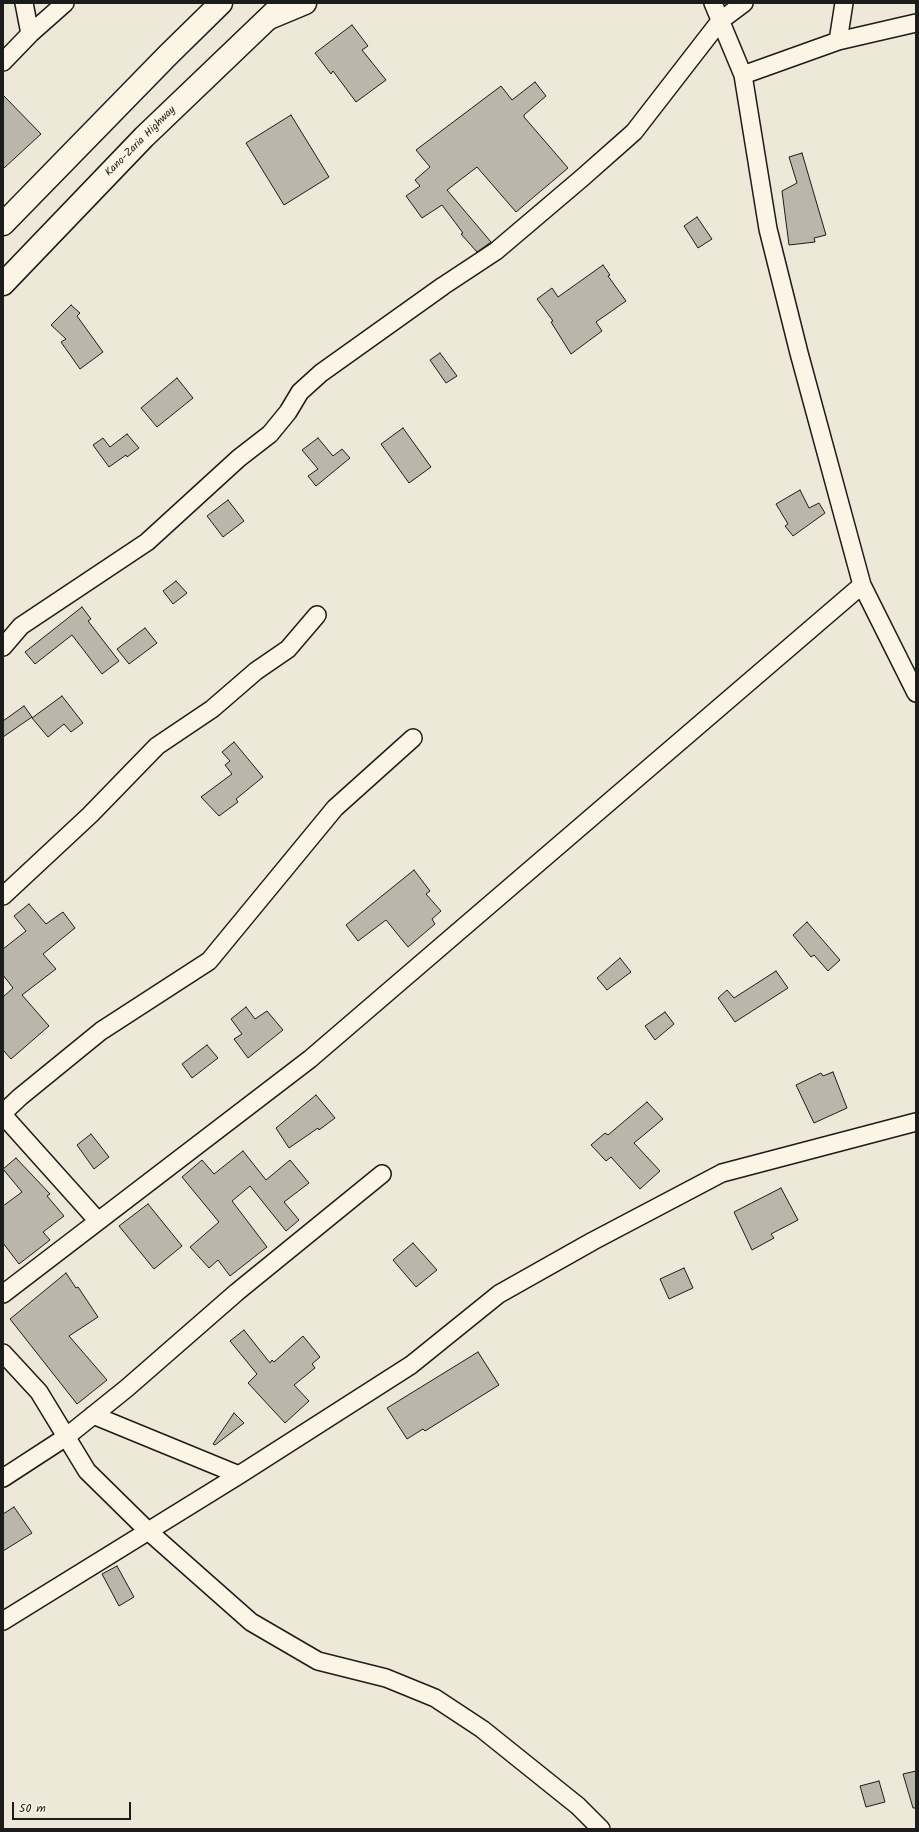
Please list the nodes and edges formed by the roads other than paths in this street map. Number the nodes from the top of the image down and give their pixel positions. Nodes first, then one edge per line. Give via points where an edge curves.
1 (24, 3) edge
2 (66, 3) edge
3 (221, 3) edge
4 (305, 3) edge
5 (713, 3) edge
6 (744, 3) edge
7 (844, 3) edge
8 (276, 11) edge
9 (720, 21) junction
10 (916, 23) edge
11 (30, 34) junction
12 (838, 41) junction
13 (3, 62) edge
14 (743, 76) junction
15 (3, 224) edge
16 (3, 284) edge
17 (862, 585) junction
18 (317, 615) dead end
19 (3, 647) edge
20 (916, 693) edge
21 (413, 738) dead end
22 (3, 896) edge
23 (3, 1114) edge
24 (916, 1122) edge
25 (382, 1174) dead end
26 (98, 1221) junction
27 (3, 1294) edge
28 (3, 1352) edge
29 (93, 1415) junction
30 (66, 1437) junction
31 (239, 1475) junction
32 (3, 1478) edge
33 (147, 1530) junction
34 (3, 1621) edge
35 (601, 1829) edge

1 - 11 street
2 - 11 street
3 - 15 main road
4 - 8 main road
5 - 9 street
6 - 9 street
7 - 12 street
8 - 16 main road, Kano-Zaria Highway via 144,137
9 - 14 street
9 - 19 street via 634,132 582,178 496,251 321,373 300,392 270,434 239,458 147,542 21,626
10 - 12 street
11 - 13 street
12 - 14 street
14 - 17 street via 768,229
17 - 20 street
17 - 26 street via 310,1059
18 - 22 street via 288,649 256,671 212,709 157,746 90,815
21 - 23 street via 335,808 209,961 101,1031
23 - 26 street
24 - 31 street via 716,1176 499,1294 411,1365
25 - 29 street via 237,1292
26 - 27 street
28 - 30 street via 39,1392
29 - 30 street
29 - 31 street
30 - 32 street
30 - 33 street via 87,1471
31 - 33 street
33 - 34 street
33 - 35 street via 251,1622 318,1662 386,1678 435,1698 482,1729 578,1806

